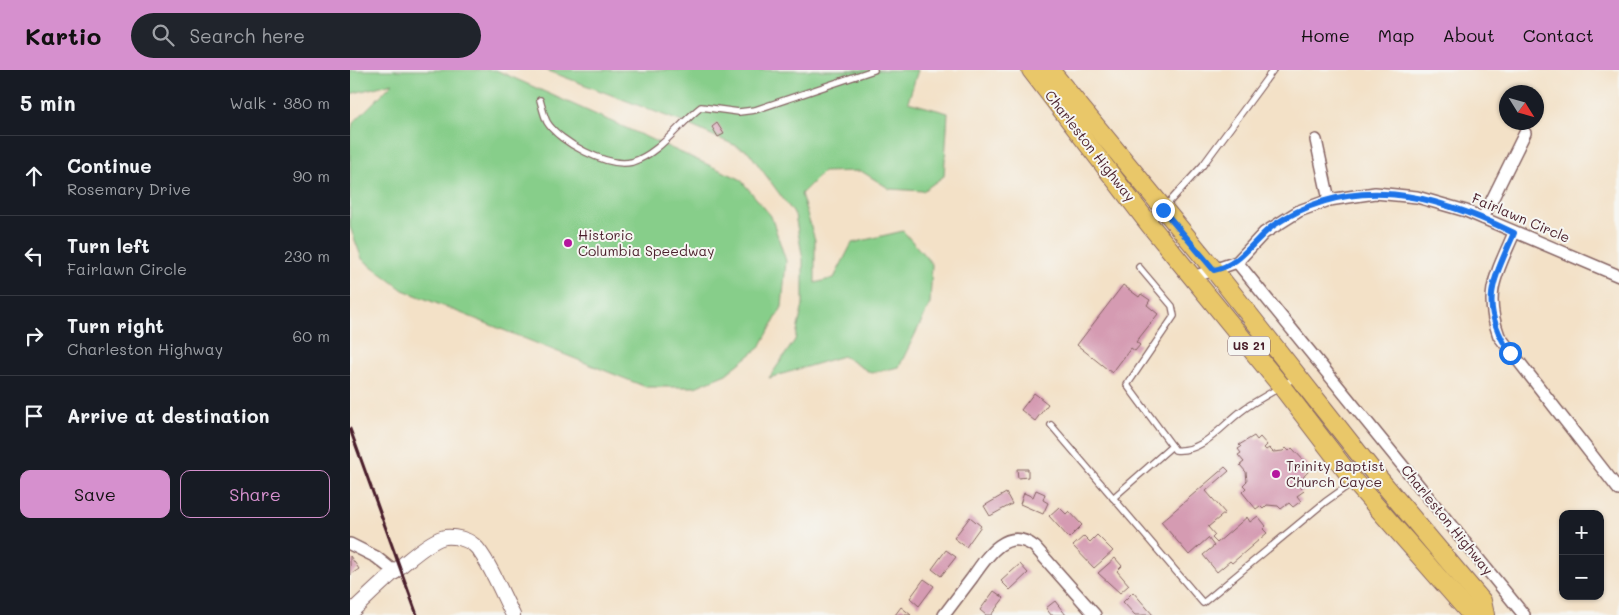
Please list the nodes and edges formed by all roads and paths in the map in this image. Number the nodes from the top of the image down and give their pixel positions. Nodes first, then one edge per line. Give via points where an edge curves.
1 (874, 70) edge
2 (1031, 70) edge
3 (1050, 70) edge
4 (1273, 70) edge
5 (540, 100) dead end
6 (1525, 133) dead end
7 (1316, 140) dead end
8 (1329, 200) junction
9 (1163, 210) junction
10 (1483, 218) junction
11 (1149, 224) junction
12 (1514, 233) junction
13 (1237, 262) junction
14 (1139, 267) dead end
15 (1214, 270) junction
16 (1619, 276) edge
17 (1193, 277) junction
18 (1298, 376) junction
19 (1282, 386) junction
20 (1051, 425) dead end
21 (1172, 446) junction
22 (1354, 481) junction
23 (1619, 490) edge
24 (1113, 498) junction
25 (350, 544) edge
26 (398, 570) junction
27 (350, 613) edge
28 (513, 615) edge
29 (944, 615) edge
30 (1095, 615) edge
31 (1474, 615) edge
32 (1485, 615) edge
33 (1524, 615) edge

1 - 5 lane via 755,110 739,112 701,107 656,149 632,162 616,162 587,153 559,136 547,122
2 - 11 main road, Charleston Highway / US 21
3 - 9 main road, Charleston Highway / US 21
4 - 9 lane via 1203,165
6 - 10 street
7 - 8 street
8 - 10 street, Fairlawn Circle via 1363,194 1396,194 1447,205
8 - 13 street, Fairlawn Circle via 1299,211 1272,227
9 - 11 lane
9 - 15 main road, Charleston Highway / US 21
10 - 12 street, Fairlawn Circle
11 - 17 main road, Charleston Highway / US 21
12 - 16 street, Fairlawn Circle
12 - 23 street via 1491,295 1492,316 1499,336
13 - 15 street, Fairlawn Circle
13 - 33 street, Charleston Highway
14 - 21 lane via 1172,306 1174,316 1127,385
15 - 17 street, Fairlawn Circle
15 - 18 main road, Charleston Highway / US 21
17 - 19 main road, Charleston Highway / US 21
18 - 19 lane
18 - 32 main road, Charleston Highway / US 21 via 1482,601
19 - 21 lane via 1249,405 1200,445 1186,451
19 - 22 main road, Charleston Highway / US 21
20 - 24 lane
21 - 24 lane
22 - 24 lane via 1203,602
22 - 31 main road, Charleston Highway / US 21
25 - 26 street
26 - 27 street
26 - 28 street via 435,541 456,537 466,540 480,554
29 - 30 street via 988,556 1004,542 1017,538 1035,547

